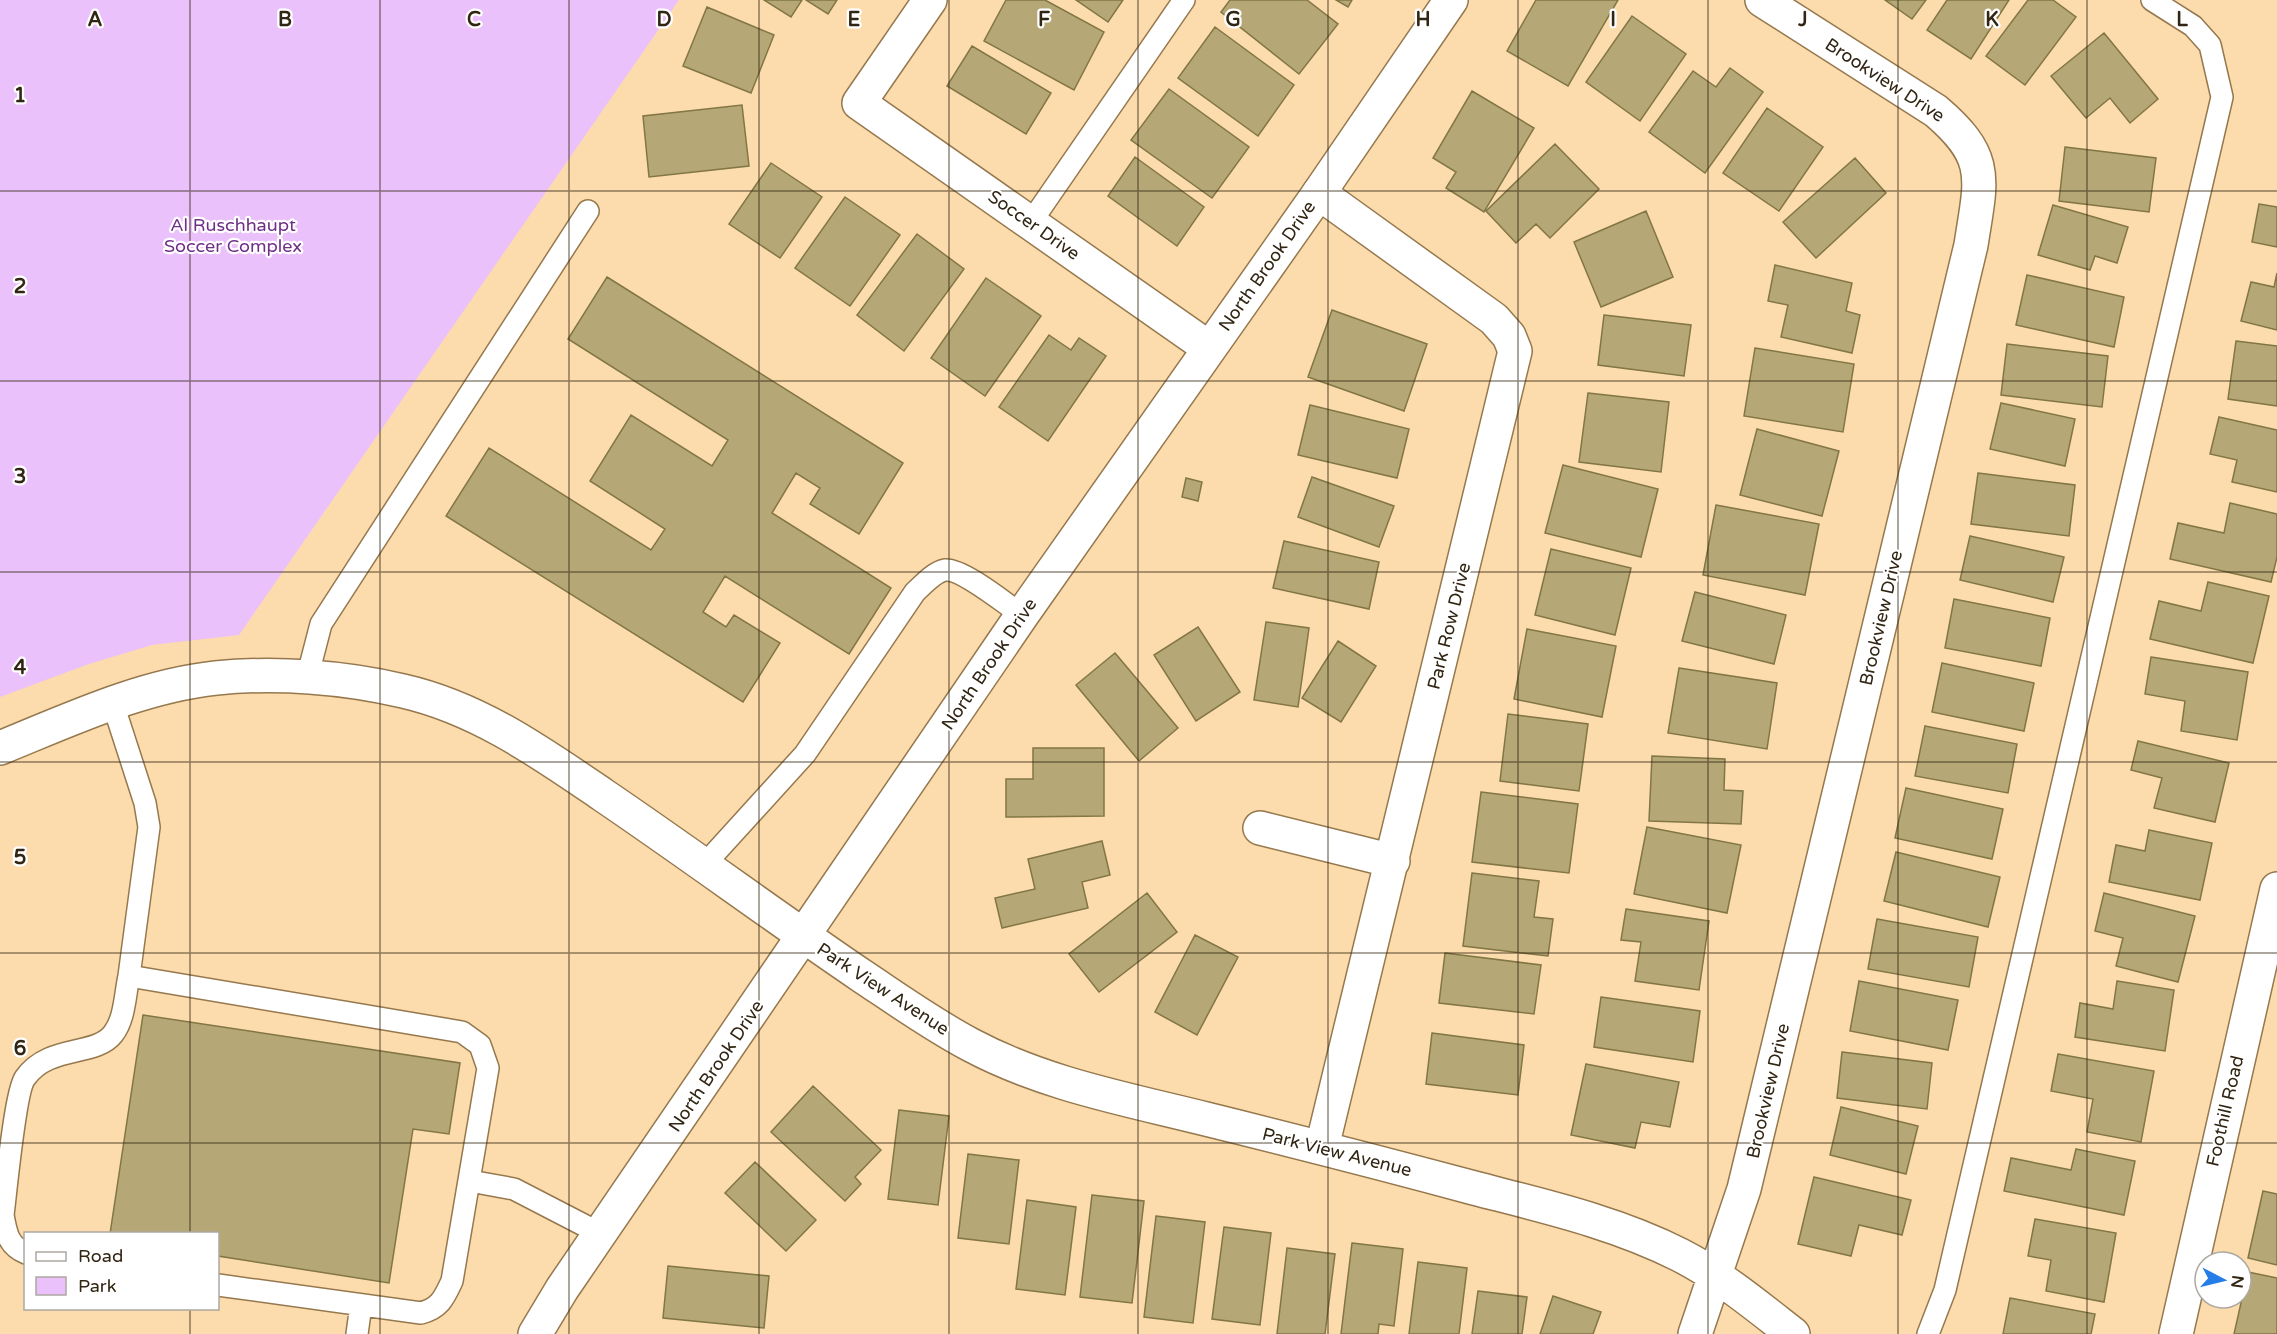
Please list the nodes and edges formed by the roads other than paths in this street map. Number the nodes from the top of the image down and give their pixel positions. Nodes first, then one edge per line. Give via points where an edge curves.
1 (930, 0) edge
2 (1184, 0) edge
3 (1451, 0) edge
4 (1762, 0) edge
5 (2152, 0) edge
6 (1319, 193) junction
7 (588, 211) dead end
8 (1031, 222) junction
9 (1209, 348) junction
10 (1022, 615) junction
11 (307, 678) junction
12 (113, 704) junction
13 (0, 747) edge
14 (1260, 828) dead end
15 (1393, 861) junction
16 (705, 864) junction
17 (2277, 889) edge
18 (804, 937) junction
19 (129, 976) junction
20 (6, 1143) edge
21 (1322, 1147) junction
22 (470, 1181) junction
23 (601, 1234) junction
24 (24, 1252) edge
25 (1717, 1276) junction
26 (219, 1285) edge
27 (362, 1305) junction
28 (357, 1334) edge
29 (535, 1334) edge
30 (1695, 1334) edge
31 (1793, 1334) edge
32 (1928, 1334) edge
33 (2176, 1334) edge

1 - 8 street, Soccer Drive via 859,103
2 - 8 lane
3 - 6 street, North Brook Drive
4 - 25 street, Brookview Drive via 1936,111 1959,130 1978,167 1978,198 1971,245 1744,1189
5 - 32 lane via 2193,26 2210,45 2222,98 1945,1290
6 - 9 street, North Brook Drive
6 - 15 street, Park Row Drive via 1494,319 1509,336 1515,351
7 - 11 lane via 321,624
8 - 9 street, Soccer Drive
9 - 10 street, North Brook Drive
10 - 16 lane via 960,573 946,570 930,578 915,592 805,754
10 - 18 street, North Brook Drive
11 - 12 street, Park View Avenue via 214,678
11 - 16 street, Park View Avenue via 403,691 451,705 542,753
12 - 13 street, Park View Avenue
12 - 19 lane via 149,827
14 - 15 street
15 - 21 street, Park Row Drive
16 - 18 street, Park View Avenue
17 - 33 street, Foothill Road
18 - 21 street, Park View Avenue via 972,1046 1041,1076
18 - 23 street, North Brook Drive
19 - 20 lane via 120,1020 112,1036 37,1063 22,1081
19 - 22 lane via 462,1032 480,1045 488,1068
20 - 24 lane via 6,1236
21 - 25 street, Park View Avenue via 1576,1215 1677,1254
22 - 23 lane via 514,1189
22 - 27 lane via 452,1281 442,1301 435,1309 421,1313
23 - 29 street, North Brook Drive
25 - 30 street, Brookview Drive
25 - 31 street, Park View Avenue
26 - 27 lane
27 - 28 lane

